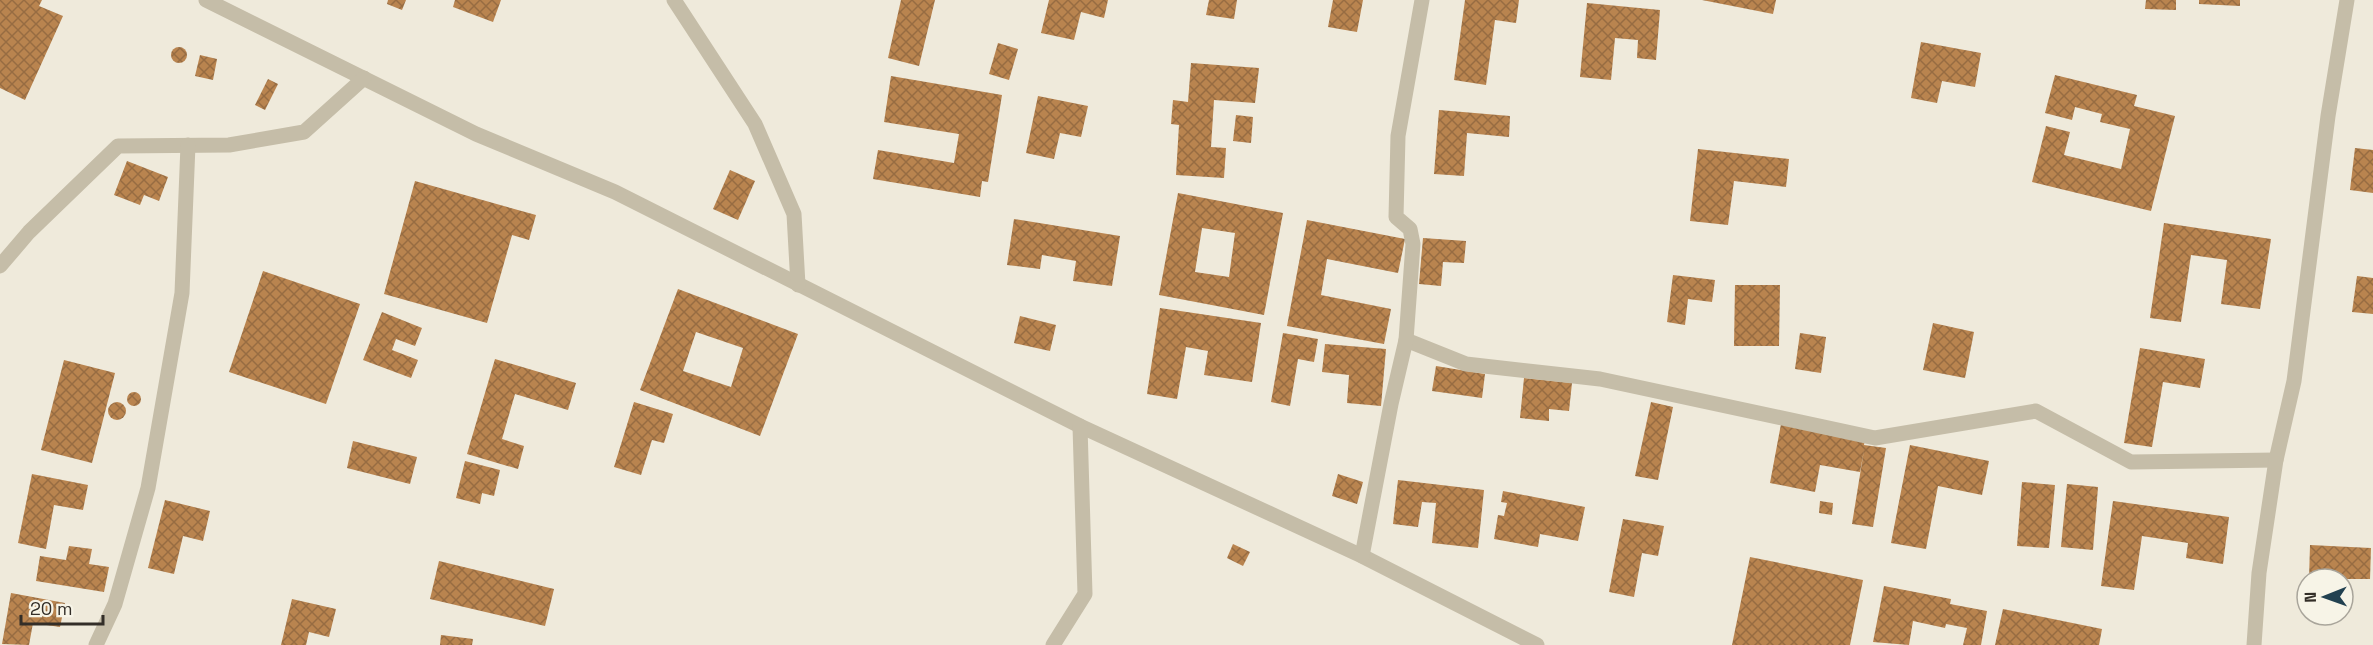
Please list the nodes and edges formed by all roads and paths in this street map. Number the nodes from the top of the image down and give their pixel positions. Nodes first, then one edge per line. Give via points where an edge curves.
1 (206, 0) edge
2 (674, 0) edge
3 (1422, 0) edge
4 (2347, 0) edge
5 (364, 78) junction
6 (189, 145) junction
7 (0, 266) edge
8 (798, 285) junction
9 (1406, 340) junction
10 (1080, 426) junction
11 (2276, 460) junction
12 (1362, 556) junction
13 (96, 645) edge
14 (1053, 645) edge
15 (1537, 645) edge
16 (2254, 645) edge

1 - 5 street
2 - 8 street via 759,134 794,214
3 - 9 street via 1398,136 1396,217 1410,229 1413,244
4 - 11 street via 2294,381
5 - 6 street via 304,132 229,145
5 - 8 street via 476,134 615,192
6 - 7 street via 118,146 28,232
6 - 13 street via 182,294 148,488 115,604
8 - 10 street
9 - 11 street via 1466,364 1600,379 1875,438 2036,411 2131,462
9 - 12 street
10 - 12 street
10 - 14 street via 1085,594
11 - 16 street via 2259,573
12 - 15 street

